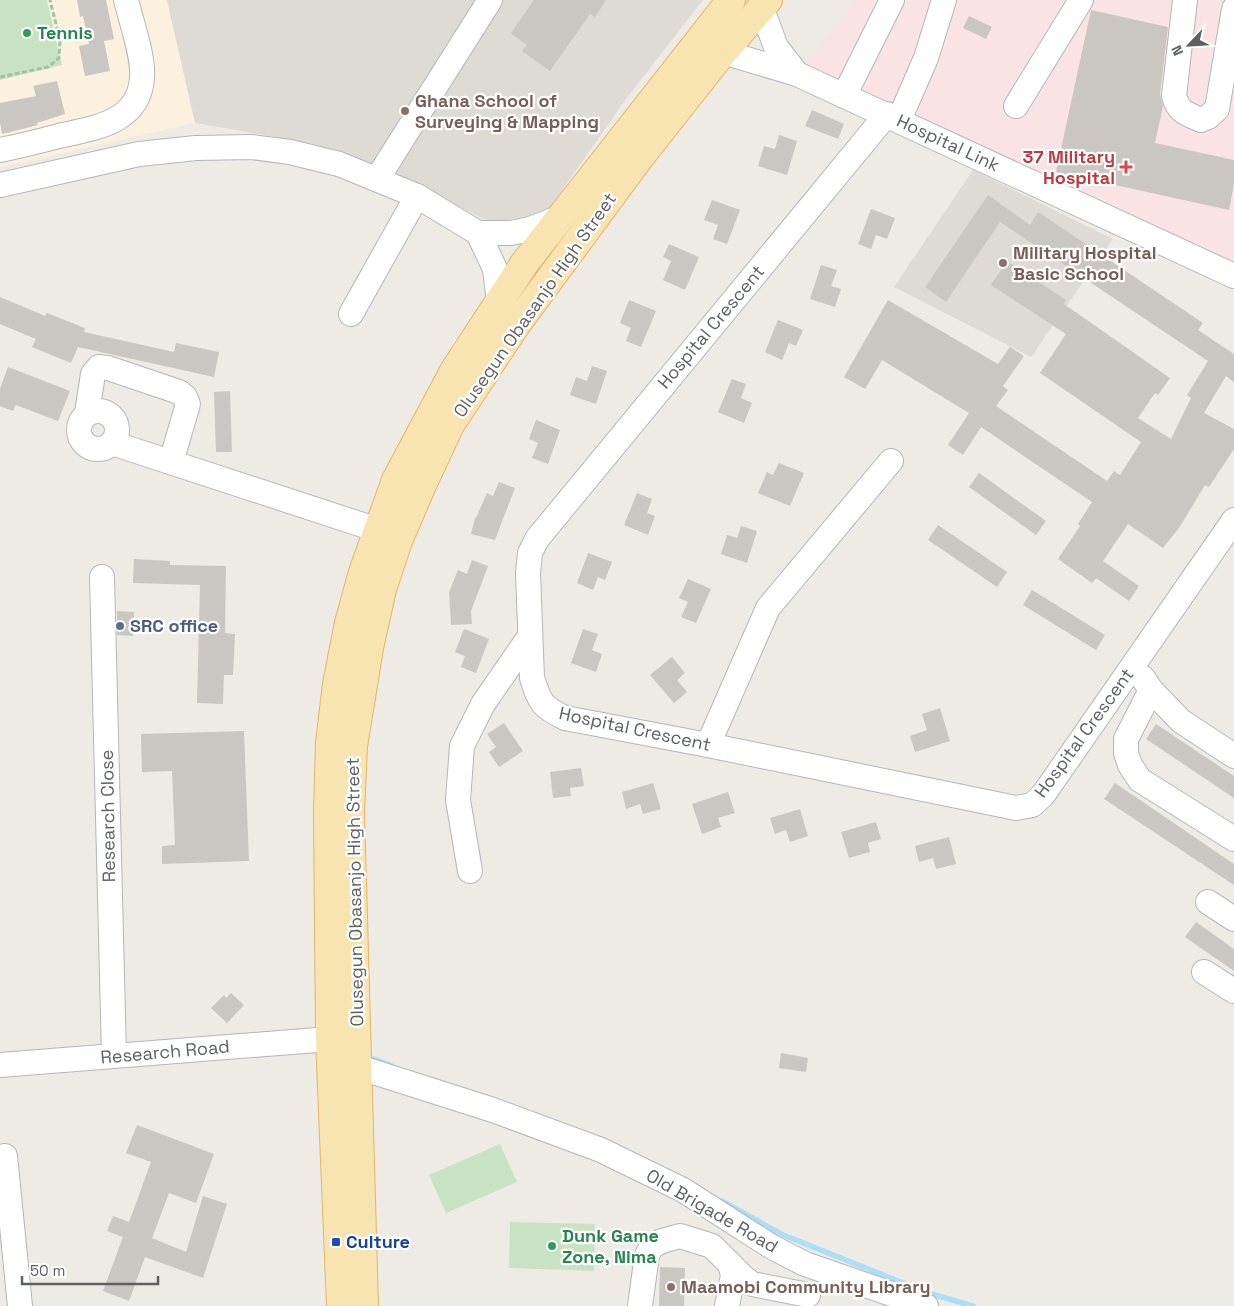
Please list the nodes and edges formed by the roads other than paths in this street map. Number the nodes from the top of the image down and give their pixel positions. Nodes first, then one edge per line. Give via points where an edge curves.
1 (126, 0) edge
2 (490, 0) edge
3 (732, 0) edge
4 (892, 0) edge
5 (944, 0) edge
6 (1081, 0) edge
7 (1185, 0) edge
8 (765, 3) edge
9 (1234, 9) edge
10 (723, 52) junction
11 (797, 74) junction
12 (844, 96) junction
13 (1016, 106) dead end
14 (893, 117) junction
15 (0, 150) edge
16 (377, 179) junction
17 (0, 184) edge
18 (417, 196) junction
19 (561, 217) junction
20 (478, 234) junction
21 (1234, 276) edge
22 (499, 302) junction
23 (351, 314) dead end
24 (891, 461) dead end
25 (171, 462) junction
26 (1234, 520) edge
27 (378, 530) junction
28 (102, 576) dead end
29 (530, 636) junction
30 (1134, 664) junction
31 (1151, 690) junction
32 (708, 745) junction
33 (1234, 756) edge
34 (1234, 839) edge
35 (470, 871) dead end
36 (1208, 902) dead end
37 (1234, 919) edge
38 (1204, 972) dead end
39 (1234, 991) edge
40 (330, 1039) junction
41 (114, 1056) junction
42 (0, 1065) edge
43 (358, 1067) junction
44 (6, 1156) dead end
45 (728, 1219) junction
46 (712, 1246) junction
47 (730, 1264) junction
48 (806, 1264) junction
49 (808, 1301) edge
50 (20, 1306) edge
51 (341, 1306) edge
52 (364, 1306) edge
53 (640, 1306) edge
54 (728, 1306) edge
55 (926, 1306) edge

1 - 15 street via 142,78 135,103 126,113 98,128
2 - 16 street
3 - 19 main road, Olusegun Obasanjo High Street
4 - 12 street
5 - 14 street, Hospital Crescent via 926,58
6 - 13 street
7 - 9 street via 1174,96 1183,112 1201,120 1217,109
8 - 10 main road, Olusegun Obasanjo High Street
8 - 11 street, Hospital Link via 776,47
10 - 11 street, Hospital Link
10 - 43 main road, Olusegun Obasanjo High Street via 640,156 511,332 450,425 398,540 371,638 353,746 350,812
11 - 12 street, Hospital Link
12 - 14 street, Hospital Link
14 - 21 street, Hospital Link
14 - 29 street, Hospital Crescent via 538,539 530,553 528,573
16 - 17 street via 339,164 252,147 139,154
16 - 18 street
18 - 20 street
18 - 23 street
19 - 20 street, Olusegun Obasanjo High Street via 511,233
19 - 22 main road, Olusegun Obasanjo High Street
20 - 22 street via 495,269
22 - 27 main road, Olusegun Obasanjo High Street via 454,371 400,472
24 - 32 street via 768,608
25 - 25 street via 112,442 117,432 113,418 101,411 87,413 93,374 99,367 185,396 188,404
25 - 27 street
26 - 30 street, Hospital Crescent
27 - 40 main road, Olusegun Obasanjo High Street via 349,623 330,743
28 - 41 street, Research Close
29 - 32 street, Hospital Crescent via 532,678 547,709 565,718
29 - 35 street via 484,704 462,746 458,800
30 - 31 street
30 - 32 street, Hospital Crescent via 1032,805 1016,808
31 - 33 street via 1181,721
31 - 34 street via 1126,739 1130,765 1140,780
36 - 37 street
38 - 39 street
40 - 41 street, Research Road
40 - 51 main road, Olusegun Obasanjo High Street
41 - 42 street, Research Road
43 - 45 street, Old Brigade Road via 493,1110 601,1150 683,1190
43 - 52 main road, Olusegun Obasanjo High Street
44 - 50 street
45 - 46 street
45 - 48 street, Old Brigade Road
46 - 47 street
46 - 53 street via 680,1236 652,1246 647,1255
47 - 49 street via 752,1284
47 - 54 street via 733,1275
48 - 49 street
48 - 55 street, Old Brigade Road

